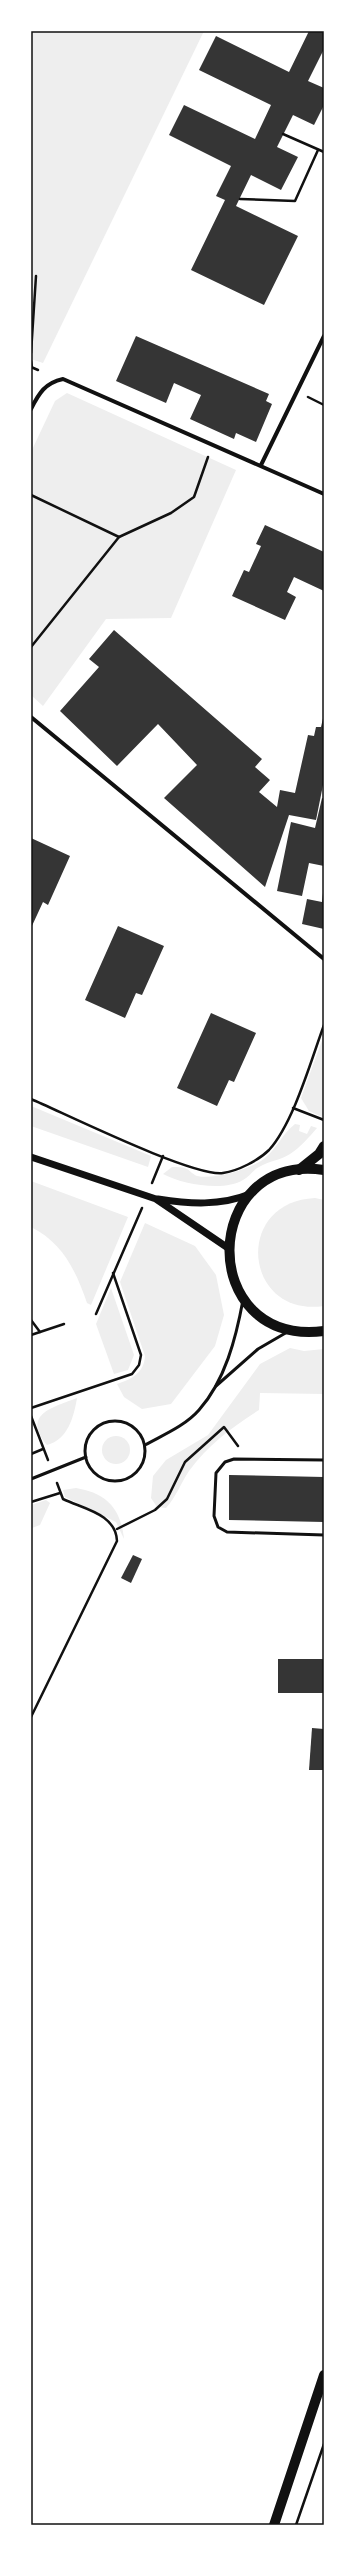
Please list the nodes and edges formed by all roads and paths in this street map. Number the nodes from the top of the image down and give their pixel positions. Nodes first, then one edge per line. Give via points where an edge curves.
1 (283, 134) dead end
2 (318, 150) junction
3 (324, 152) edge
4 (240, 199) dead end
5 (36, 276) dead end
6 (324, 336) edge
7 (31, 353) edge
8 (31, 361) edge
9 (32, 368) edge
10 (38, 370) dead end
11 (31, 409) edge
12 (215, 444) junction
13 (261, 465) junction
14 (324, 494) edge
15 (31, 495) edge
16 (119, 537) junction
17 (31, 647) edge
18 (31, 717) edge
19 (324, 959) edge
20 (324, 1025) edge
21 (31, 1099) edge
22 (293, 1108) junction
23 (324, 1120) edge
24 (324, 1146) edge
25 (163, 1156) junction
26 (31, 1157) edge
27 (299, 1170) junction
28 (324, 1170) edge
29 (157, 1172) dead end
30 (250, 1194) junction
31 (156, 1199) junction
32 (138, 1217) dead end
33 (228, 1248) junction
34 (113, 1273) junction
35 (241, 1295) junction
36 (96, 1314) dead end
37 (31, 1320) edge
38 (64, 1324) dead end
39 (292, 1330) junction
40 (324, 1331) edge
41 (40, 1332) junction
42 (31, 1335) edge
43 (215, 1388) junction
44 (31, 1408) edge
45 (31, 1416) edge
46 (145, 1445) junction
47 (43, 1449) junction
48 (241, 1449) dead end
49 (31, 1454) edge
50 (86, 1457) junction
51 (324, 1460) edge
52 (52, 1470) junction
53 (31, 1479) edge
54 (60, 1493) junction
55 (31, 1502) edge
56 (117, 1529) junction
57 (324, 1535) edge
58 (31, 1716) edge
59 (324, 2375) edge
60 (324, 2444) edge
61 (274, 2525) edge
62 (296, 2525) edge

1 - 2 path
2 - 3 path
2 - 4 path via 295,202
5 - 7 path
6 - 13 street
8 - 9 path
9 - 10 path
11 - 12 street via 37,397 51,382 63,379
12 - 13 street
12 - 16 path via 207,458 194,497 171,513
13 - 14 street
15 - 16 path
16 - 17 path
18 - 19 street
20 - 22 path
21 - 25 path
22 - 23 path
22 - 25 path via 280,1135 269,1150 250,1163 224,1173 203,1171
24 - 27 main road via 319,1154
25 - 29 path
26 - 31 street
27 - 28 main road
27 - 30 main road via 275,1177
30 - 31 street via 233,1201 211,1204
30 - 33 main road via 238,1210
31 - 33 street
32 - 34 path
33 - 35 main road via 234,1282
34 - 36 path
34 - 44 path via 141,1355 139,1365 132,1374
35 - 39 main road via 254,1311 272,1323
35 - 43 lane via 243,1298 239,1324
37 - 41 path
38 - 41 path
39 - 40 main road
39 - 43 lane via 258,1349
41 - 42 path
43 - 46 lane via 190,1419
45 - 47 path
46 - 50 lane via 141,1436 127,1423 108,1422 100,1425 88,1439
46 - 50 lane via 145,1455 139,1469 127,1479 118,1481 110,1481 94,1473
47 - 49 path
47 - 52 path
48 - 56 path via 224,1428 185,1462 167,1498 155,1510
50 - 52 lane
51 - 57 lane via 234,1459 225,1462 216,1473 214,1516 218,1526 227,1532
52 - 53 lane
52 - 54 path
54 - 55 path
54 - 56 path via 63,1499 108,1519
56 - 58 path via 117,1540
59 - 61 main road
60 - 62 path

